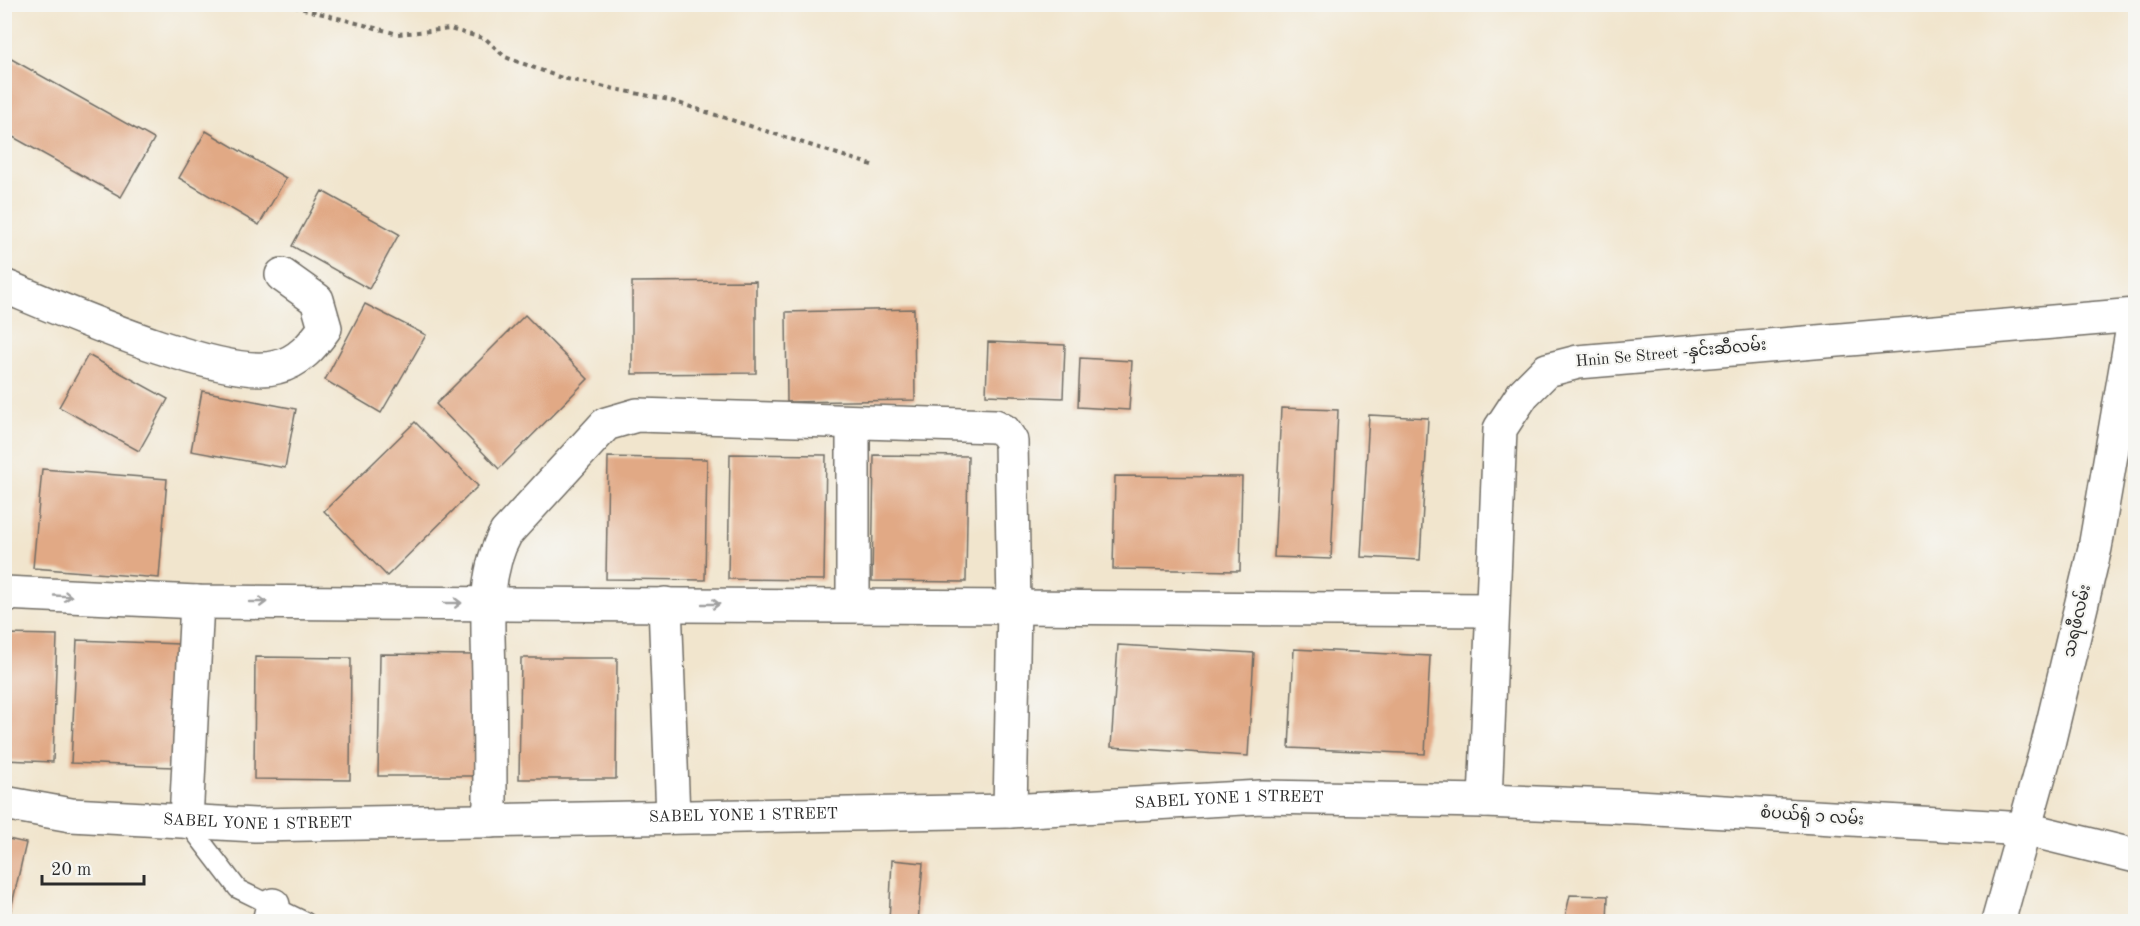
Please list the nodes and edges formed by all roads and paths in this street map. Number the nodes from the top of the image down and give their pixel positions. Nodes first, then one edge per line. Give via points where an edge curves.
1 (285, 4) edge
2 (872, 165) dead end
3 (282, 275) dead end
4 (4, 286) edge
5 (2135, 315) edge
6 (853, 423) junction
7 (4, 593) edge
8 (196, 602) junction
9 (489, 603) junction
10 (665, 604) junction
11 (853, 605) junction
12 (1014, 606) junction
13 (1492, 610) junction
14 (1485, 801) junction
15 (4, 803) edge
16 (1010, 811) junction
17 (673, 817) junction
18 (186, 821) junction
19 (490, 821) junction
20 (2026, 829) junction
21 (2136, 856) edge
22 (271, 913) edge
23 (306, 921) edge
24 (1998, 921) edge

1 - 2 path via 398,34 450,29 486,39 505,57 562,78 669,100
3 - 4 street via 317,300 326,328 310,350 278,368 235,369 110,330
5 - 13 street, Hnin Se Street -နှင်းဆီလမ်း via 1578,362 1547,370 1523,394 1500,429
5 - 20 street, သရဖီလမ်း via 2095,548
6 - 9 street via 637,415 606,424 506,533 493,561
6 - 11 street
6 - 12 street via 995,426 1004,431 1011,441
7 -> 8 street
8 -> 9 street
8 - 18 street
9 - 10 street
9 - 19 street
10 -> 11 street
10 - 17 street
11 - 12 street
12 - 13 street
12 - 16 street
13 - 14 street, Hnin Se Street -နှင်းဆီလမ်း
14 - 16 street, SABEL YONE 1 STREET via 1261,797
14 - 20 street, စံပယ်ရုံ ၁ လမ်း
15 - 18 street, SABEL YONE 1 STREET via 71,815
16 - 17 street, SABEL YONE 1 STREET
17 - 19 street, SABEL YONE 1 STREET
18 - 19 street, SABEL YONE 1 STREET via 255,825
18 - 22 lane via 238,889
20 - 21 street, စံပယ်ရုံ ၁ လမ်း
20 - 24 street, သရဖီလမ်း
22 - 23 lane

